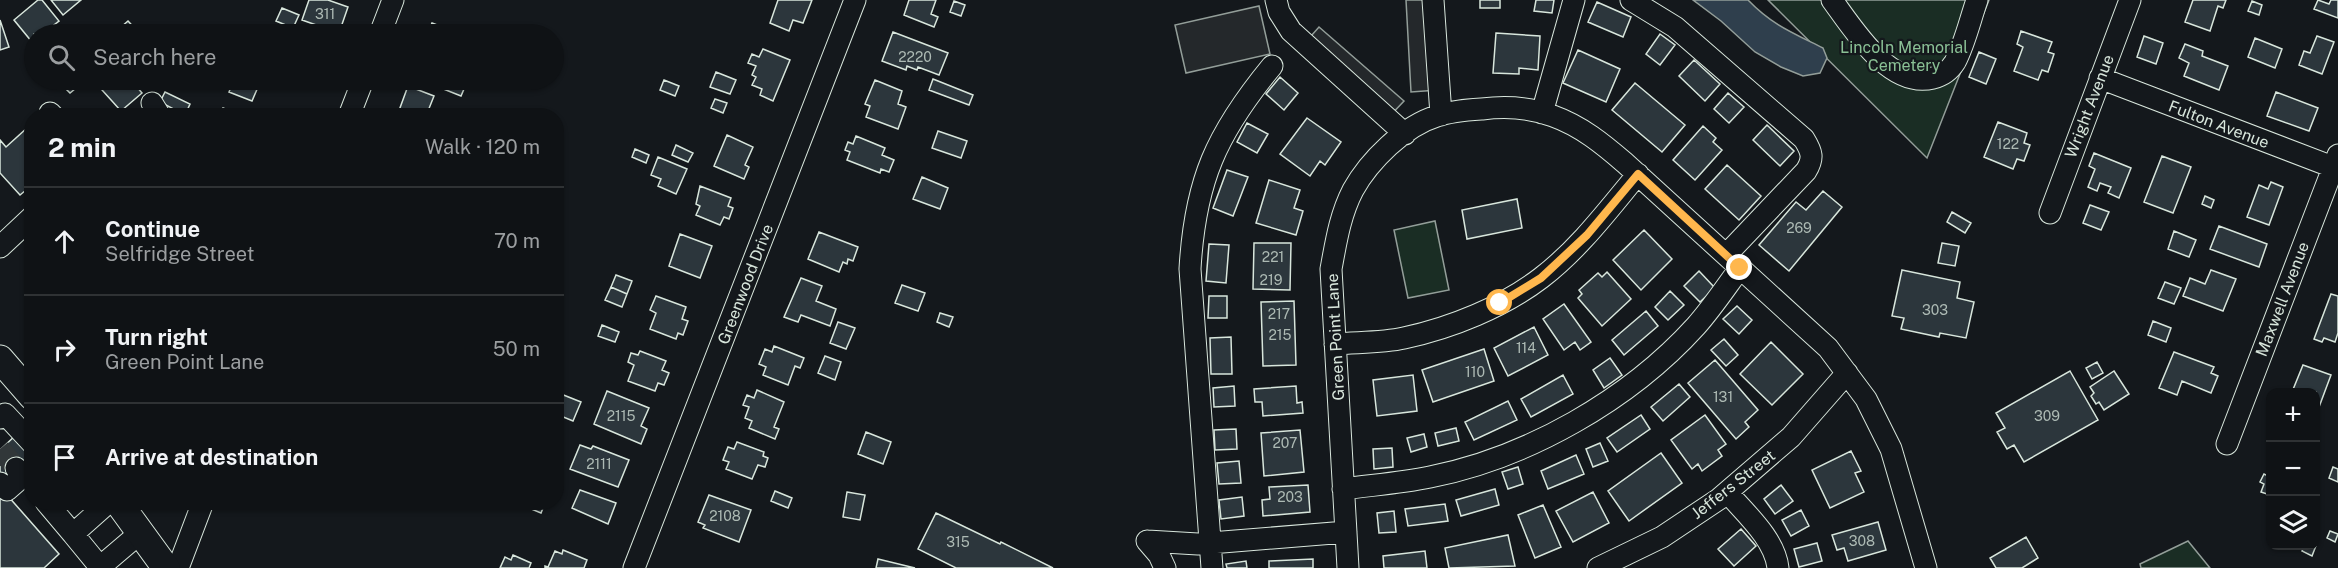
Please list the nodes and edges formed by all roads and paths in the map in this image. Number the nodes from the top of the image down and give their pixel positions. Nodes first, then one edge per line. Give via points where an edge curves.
1 (393, 0) edge
2 (855, 0) edge
3 (1276, 0) edge
4 (1433, 0) edge
5 (1574, 0) edge
6 (1631, 0) edge
7 (1832, 0) edge
8 (1977, 0) edge
9 (2130, 0) edge
10 (384, 24) edge
11 (1272, 66) dead end
12 (2100, 78) junction
13 (359, 90) edge
14 (352, 108) edge
15 (1542, 113) junction
16 (1441, 115) junction
17 (1405, 134) junction
18 (2336, 164) edge
19 (1638, 174) junction
20 (2050, 213) dead end
21 (24, 223) edge
22 (2, 241) edge
23 (1733, 261) junction
24 (1335, 344) junction
25 (0, 359) edge
26 (1847, 373) junction
27 (24, 387) edge
28 (24, 399) edge
29 (3, 416) edge
30 (24, 436) edge
31 (2227, 444) dead end
32 (24, 476) edge
33 (0, 483) edge
34 (1343, 489) junction
35 (1727, 492) junction
36 (53, 510) edge
37 (100, 510) edge
38 (124, 510) edge
39 (199, 510) edge
40 (1346, 532) junction
41 (140, 533) junction
42 (73, 534) junction
43 (1204, 543) junction
44 (1606, 566) edge
45 (166, 568) edge
46 (178, 568) edge
47 (634, 568) edge
48 (1165, 568) edge
49 (1212, 568) edge
50 (1348, 568) edge
51 (1778, 568) edge
52 (1926, 568) edge

1 - 10 street
2 - 47 street, Greenwood Drive
3 - 17 street via 1291,31
4 - 16 street
5 - 15 street
6 - 23 street via 1675,27 1804,139 1812,153 1806,171
7 - 8 street via 1860,37 1895,72 1925,80 1946,72 1955,62
9 - 12 street, Wright Avenue
11 - 43 street via 1221,137 1206,171 1192,237 1190,269
12 - 18 street, Fulton Avenue
12 - 20 street, Wright Avenue
13 - 14 street
15 - 16 street, Green Point Lane via 1512,106
15 - 19 street, Green Point Lane via 1591,135
16 - 17 street, Green Point Lane
17 - 24 street, Green Point Lane via 1368,167 1338,228 1331,269
18 - 31 street, Maxwell Avenue
19 - 23 street, Green Point Lane
19 - 24 street via 1587,235 1541,278 1500,303 1402,339
21 - 22 street
23 - 26 street, Green Point Lane via 1828,348
23 - 34 street via 1696,326 1651,370 1556,432 1488,462 1430,477
24 - 34 street, Green Point Lane
25 - 27 main road
26 - 35 street, Jeffers Street via 1791,437
26 - 52 street, Green Point Lane via 1866,399 1891,449
28 - 29 street
29 - 30 street
32 - 33 street via 7,490
34 - 40 street, Green Point Lane
35 - 44 street, Jeffers Street via 1662,537
35 - 51 street via 1764,536
36 - 42 street
37 - 42 street
38 - 41 main road
39 - 46 street
40 - 43 street
40 - 50 street, Green Point Lane
41 - 42 street via 100,567
41 - 45 main road
43 - 48 street via 1147,541
43 - 49 street

